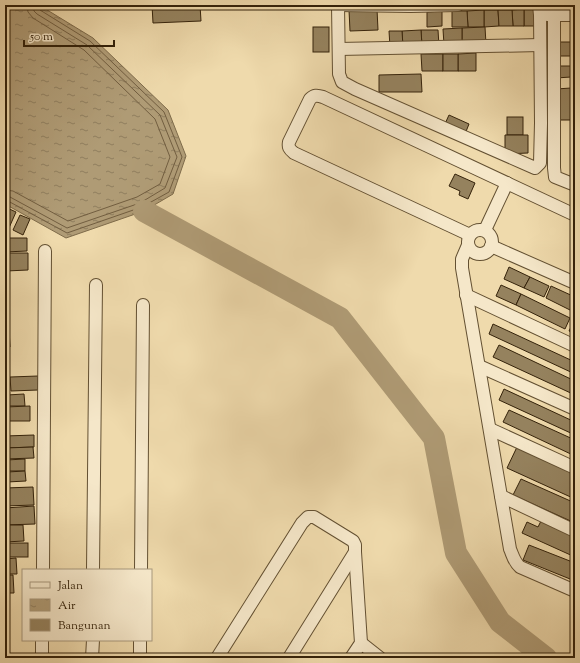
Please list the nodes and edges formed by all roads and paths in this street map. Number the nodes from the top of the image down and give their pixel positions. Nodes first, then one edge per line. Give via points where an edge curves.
1 (338, 5) edge
2 (458, 5) edge
3 (540, 10) edge
4 (554, 10) edge
5 (575, 15) edge
6 (540, 45) junction
7 (338, 50) junction
8 (507, 183) junction
9 (575, 185) edge
10 (575, 215) edge
11 (485, 230) junction
12 (469, 240) junction
13 (491, 246) junction
14 (45, 252) dead end
15 (575, 283) edge
16 (96, 285) dead end
17 (466, 295) junction
18 (143, 305) dead end
19 (575, 346) edge
20 (479, 366) junction
21 (575, 409) edge
22 (490, 429) junction
23 (575, 468) edge
24 (501, 496) junction
25 (575, 531) edge
26 (355, 552) junction
27 (43, 569) edge
28 (93, 569) edge
29 (141, 569) edge
30 (575, 591) edge
31 (42, 641) edge
32 (93, 641) edge
33 (140, 641) edge
34 (361, 643) junction
35 (42, 658) edge
36 (92, 658) edge
37 (140, 658) edge
38 (217, 658) edge
39 (289, 658) edge
40 (351, 658) edge
41 (380, 658) edge

1 - 2 street
1 - 7 street
3 - 4 street
3 - 6 street
4 - 5 street
4 - 9 street via 555,177
6 - 7 street
6 - 7 street via 540,163 535,168 345,84 339,74
8 - 10 street
8 - 11 street
8 - 12 street via 319,95 310,99 289,142 290,150
11 - 12 street via 472,232
11 - 13 street via 491,236
12 - 13 street via 475,253 487,251
12 - 17 street via 461,263
13 - 15 street
14 - 27 street
16 - 28 street
17 - 19 street
17 - 20 street
18 - 29 street
20 - 21 street
20 - 22 street
22 - 23 street
22 - 24 street
24 - 25 street
24 - 30 street via 510,549 516,564
26 - 34 street
26 - 38 street via 353,541 314,517 305,519
26 - 39 street
31 - 35 street
32 - 36 street
33 - 37 street
34 - 40 street
34 - 41 street

